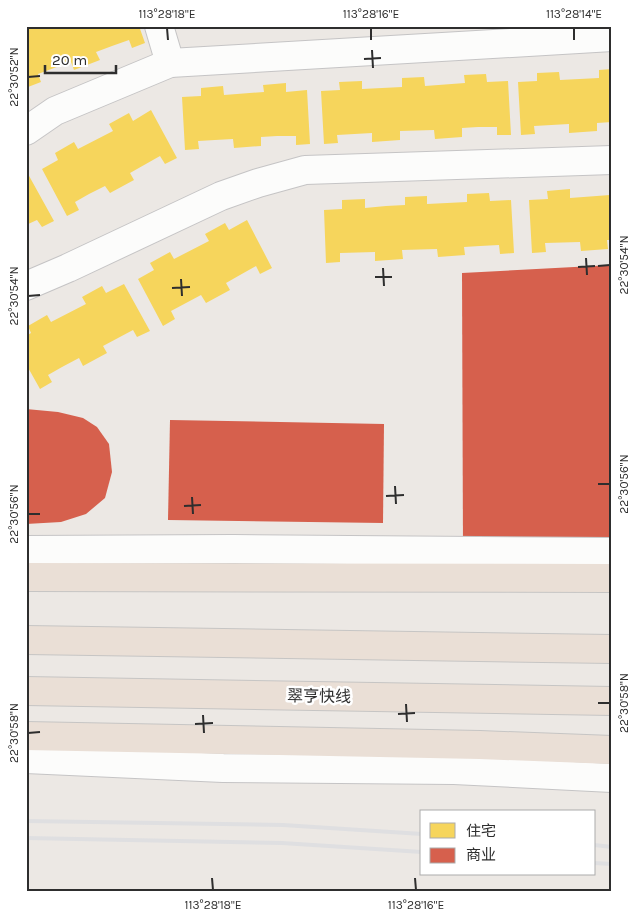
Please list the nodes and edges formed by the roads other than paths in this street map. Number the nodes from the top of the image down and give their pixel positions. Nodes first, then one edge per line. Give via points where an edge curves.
1 (159, 26) edge
2 (612, 37) edge
3 (170, 64) junction
4 (26, 131) edge
5 (612, 160) edge
6 (26, 286) edge
7 (26, 550) edge
8 (612, 552) edge
9 (26, 577) edge
10 (612, 578) edge
11 (26, 640) edge
12 (612, 649) edge
13 (26, 691) edge
14 (612, 701) edge
15 (26, 736) edge
16 (612, 750) edge
17 (26, 759) edge
18 (612, 778) edge

1 - 3 street
2 - 3 street
3 - 4 street via 55,111
5 - 6 street via 305,170 221,196
7 - 8 street
9 - 10 highway
11 - 12 highway
13 - 14 highway, 翠亨快线
15 - 16 highway
17 - 18 street via 223,768 454,770

